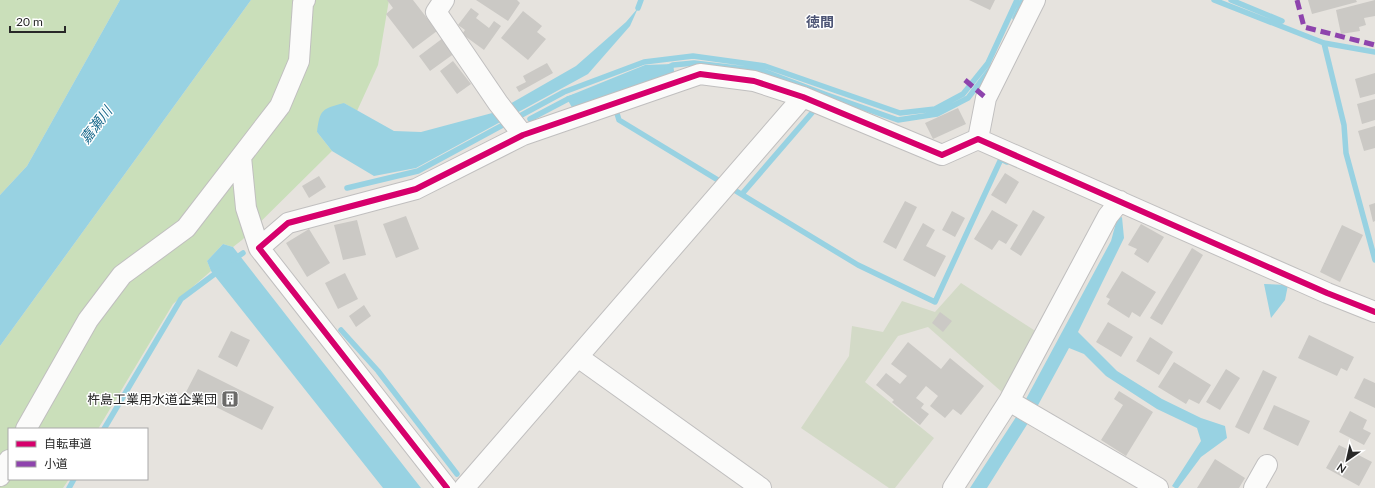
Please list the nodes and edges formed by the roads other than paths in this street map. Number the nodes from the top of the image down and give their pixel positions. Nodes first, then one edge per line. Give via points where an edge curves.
1 (305, 0) edge
2 (444, 0) edge
3 (1035, 0) edge
4 (815, 102) junction
5 (518, 129) junction
6 (978, 139) junction
7 (241, 157) junction
8 (1120, 201) junction
9 (259, 248) junction
10 (1375, 312) edge
11 (578, 357) junction
12 (1022, 408) junction
13 (27, 428) edge
14 (8, 462) edge
15 (1267, 465) dead end
16 (0, 476) edge
17 (447, 488) edge
18 (464, 488) edge
19 (761, 488) edge
20 (953, 488) edge
21 (1158, 488) edge
22 (1254, 488) edge

1 - 7 street via 300,61 280,106
2 - 5 street via 436,12
3 - 6 street via 986,98
4 - 5 street via 754,80 700,74 614,104
4 - 6 street via 942,155
4 - 11 street via 727,185
5 - 9 street via 416,189 288,223
6 - 8 street
7 - 9 street via 246,208
7 - 13 street via 186,228 122,275 88,320
8 - 10 street
8 - 12 street via 1108,216
9 - 17 street
11 - 18 street
11 - 19 street
12 - 20 street
12 - 21 street
14 - 16 street
15 - 22 street

